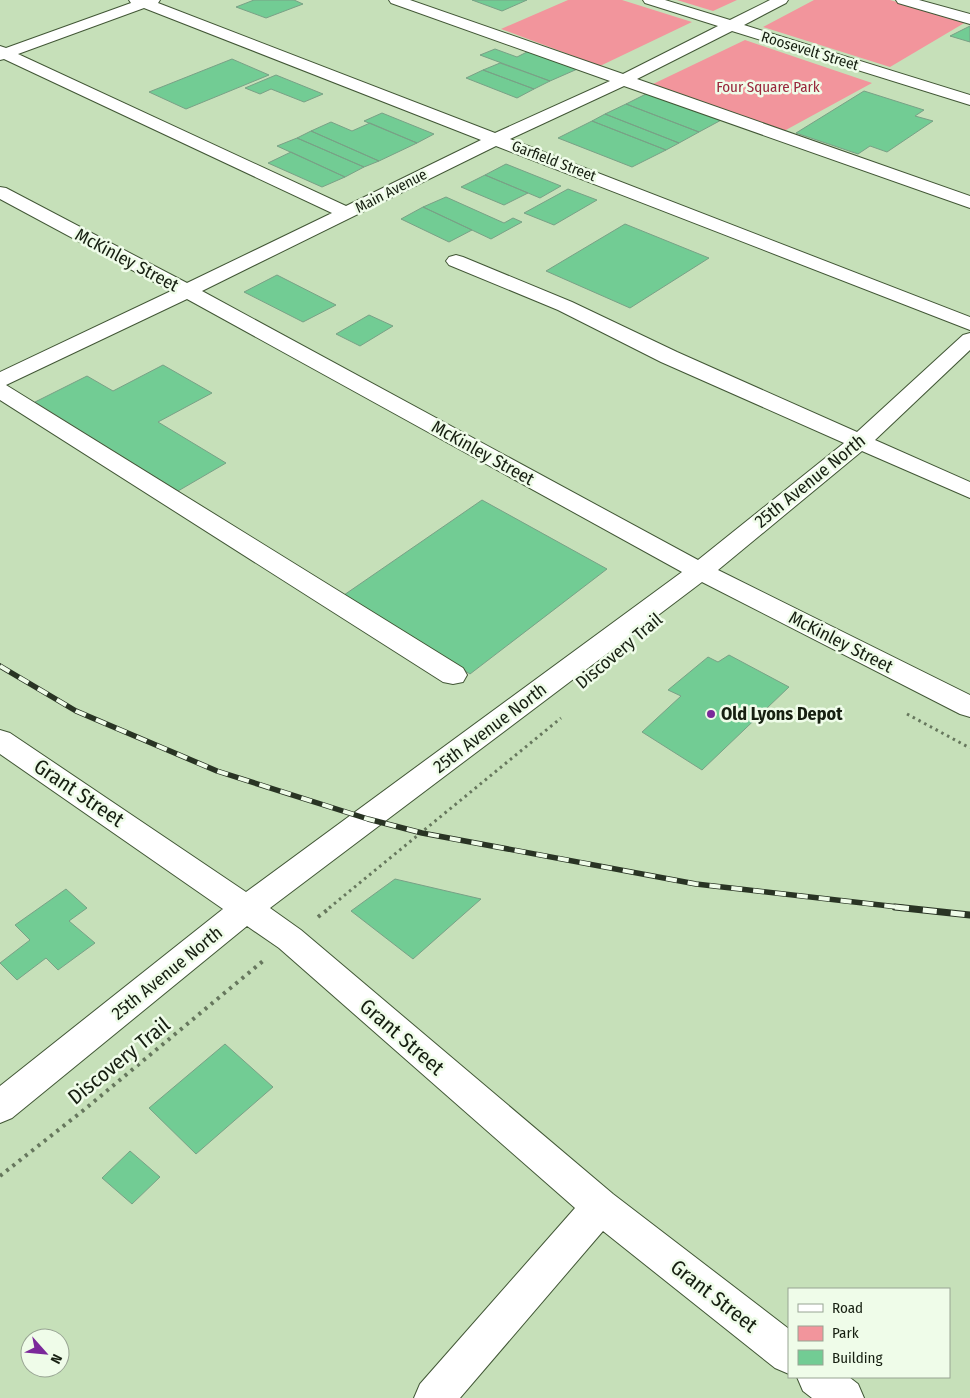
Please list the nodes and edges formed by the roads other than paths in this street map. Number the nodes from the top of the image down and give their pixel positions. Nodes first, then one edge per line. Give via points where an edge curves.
1 (396, 0) edge
2 (650, 0) edge
3 (781, 0) edge
4 (903, 0) edge
5 (144, 1) edge
6 (970, 19) edge
7 (728, 26) junction
8 (2, 53) edge
9 (624, 80) junction
10 (970, 100) edge
11 (497, 138) junction
12 (0, 192) edge
13 (970, 202) edge
14 (347, 213) junction
15 (456, 262) dead end
16 (187, 292) junction
17 (970, 324) edge
18 (970, 338) edge
19 (0, 380) edge
20 (0, 390) edge
21 (861, 441) junction
22 (970, 491) edge
23 (700, 571) junction
24 (453, 675) dead end
25 (970, 707) edge
26 (0, 740) edge
27 (247, 908) junction
28 (0, 1107) edge
29 (600, 1206) junction
30 (788, 1353) edge
31 (818, 1378) edge
32 (434, 1398) edge
33 (844, 1398) edge

1 - 9 street
2 - 7 street, Roosevelt Street
3 - 7 street, Main Avenue
4 - 6 street
5 - 8 street
5 - 11 street, Garfield Street
7 - 9 street, Main Avenue
7 - 10 street, Roosevelt Street
8 - 14 street
9 - 11 street, Main Avenue
9 - 13 street
11 - 14 street, Main Avenue
11 - 17 street, Garfield Street
12 - 16 street, McKinley Street
14 - 16 street, Main Avenue
15 - 21 street via 565,306 669,357
16 - 19 street, Main Avenue
16 - 23 street, McKinley Street
18 - 21 street, 25th Avenue North
20 - 24 street
21 - 22 street
21 - 23 street, 25th Avenue North
23 - 25 street, McKinley Street
23 - 27 street, 25th Avenue North
26 - 27 street, Grant Street
27 - 28 street, 25th Avenue North
27 - 29 street, Grant Street via 290,939
29 - 30 street, Grant Street
29 - 32 street
31 - 33 street

